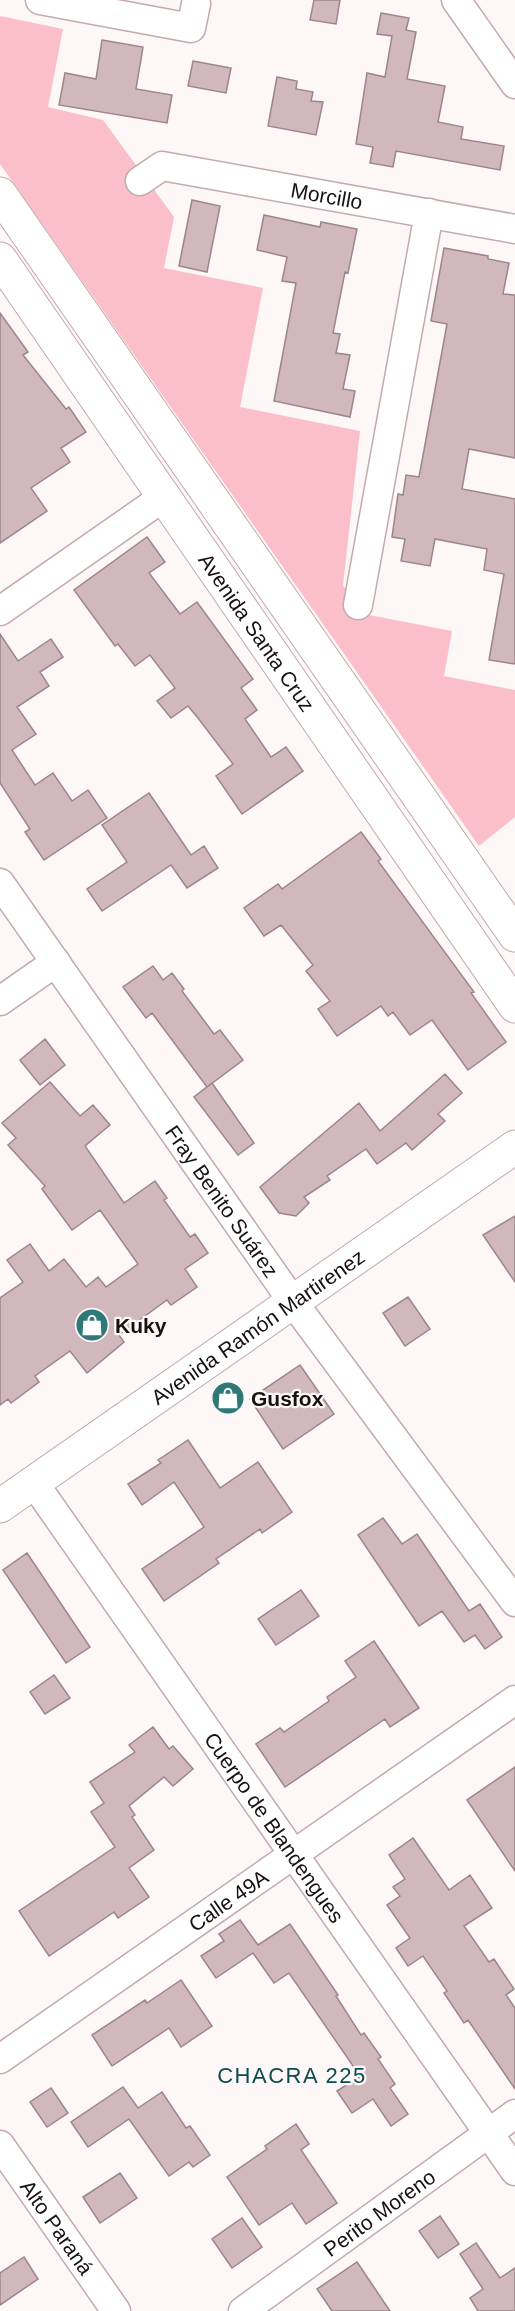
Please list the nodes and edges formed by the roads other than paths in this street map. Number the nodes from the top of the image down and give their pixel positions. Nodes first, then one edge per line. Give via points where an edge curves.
1 (40, 0) edge
2 (456, 0) edge
3 (196, 4) dead end
4 (515, 84) edge
5 (140, 181) dead end
6 (0, 194) edge
7 (429, 213) junction
8 (515, 229) edge
9 (0, 259) edge
10 (165, 496) junction
11 (358, 605) dead end
12 (0, 611) edge
13 (0, 883) edge
14 (515, 935) edge
15 (56, 962) junction
16 (0, 1001) edge
17 (515, 1006) edge
18 (515, 1148) edge
19 (293, 1302) junction
20 (34, 1483) junction
21 (0, 1506) edge
22 (515, 1602) edge
23 (515, 1700) edge
24 (294, 1855) junction
25 (0, 2059) edge
26 (515, 2114) edge
27 (488, 2132) junction
28 (0, 2145) edge
29 (515, 2171) edge
30 (116, 2311) edge
31 (243, 2311) edge

1 - 3 street via 191,28
2 - 4 street
5 - 7 street, Morcillo via 162,166
6 - 14 main road, Avenida Santa Cruz
7 - 8 street, Morcillo
7 - 11 street
9 - 10 main road, Avenida Santa Cruz
10 - 12 street
10 - 17 main road, Avenida Santa Cruz
13 - 15 street, Fray Benito Suárez
15 - 16 street
15 - 19 street, Fray Benito Suárez
18 - 19 main road, Avenida Ramón Martirenez
19 - 20 main road, Avenida Ramón Martirenez
19 - 22 street, Fray Benito Suárez
20 - 21 main road, Avenida Ramón Martirenez
20 - 24 street, Cuerpo de Blandengues
23 - 24 street, Calle 49A
24 - 25 street, Calle 49A
24 - 27 street, Cuerpo de Blandengues
26 - 27 street, Perito Moreno
27 - 29 street, Cuerpo de Blandengues
27 - 31 street, Perito Moreno
28 - 30 street, Alto Paraná

